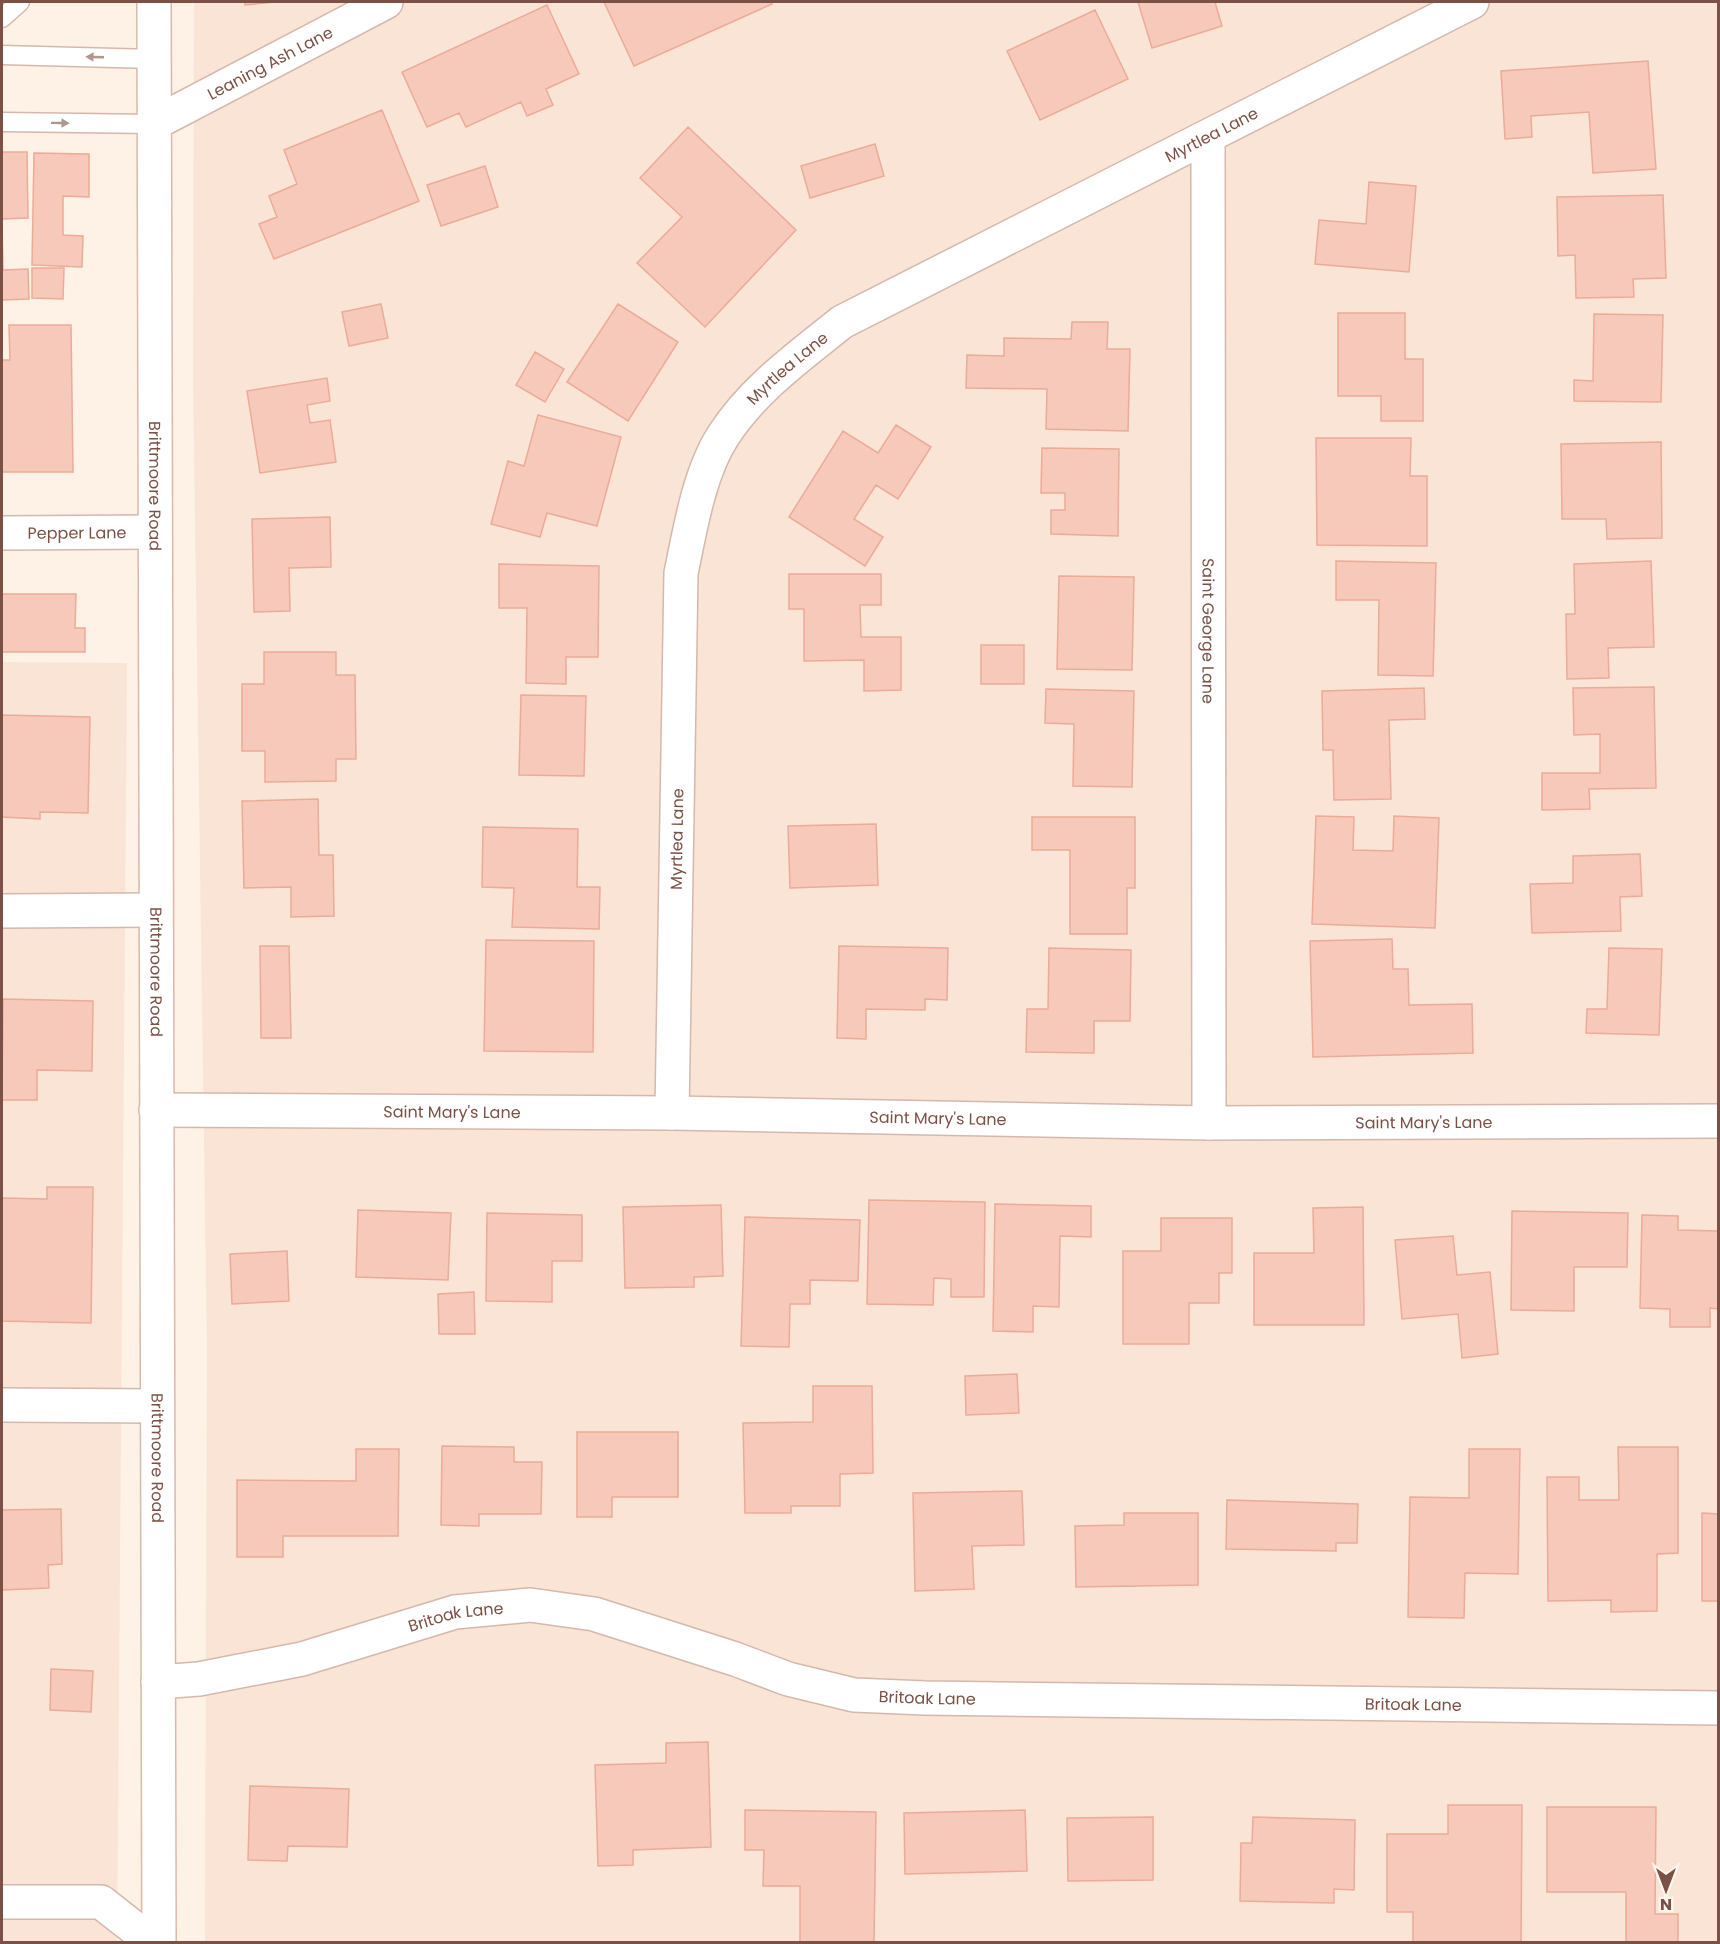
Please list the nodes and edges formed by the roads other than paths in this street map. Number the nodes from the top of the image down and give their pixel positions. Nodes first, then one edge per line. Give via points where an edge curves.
1 (20, 2) edge
2 (154, 2) edge
3 (386, 2) edge
4 (1472, 2) edge
5 (2, 18) edge
6 (2, 54) edge
7 (153, 59) junction
8 (2, 122) edge
9 (153, 124) junction
10 (1208, 137) junction
11 (154, 532) junction
12 (2, 533) edge
13 (155, 910) junction
14 (2, 911) edge
15 (156, 1110) junction
16 (672, 1113) junction
17 (1719, 1121) edge
18 (1209, 1123) junction
19 (2, 1405) edge
20 (157, 1406) junction
21 (158, 1682) junction
22 (1719, 1708) edge
23 (2, 1902) edge
24 (152, 1942) edge
25 (159, 1942) edge

1 - 5 lane
2 - 7 street, Brittmoore Road
3 - 9 street, Leaning Ash Lane
4 - 10 street, Myrtlea Lane
7 -> 6 lane
7 - 9 street, Brittmoore Road
8 -> 9 lane
9 - 11 street, Brittmoore Road
10 - 16 street, Myrtlea Lane via 842,322 767,383 722,437 699,492 681,573
10 - 18 street, Saint George Lane
11 - 12 street, Pepper Lane
11 - 13 street, Brittmoore Road
13 - 14 street
13 - 15 street, Brittmoore Road
15 - 16 street, Saint Mary's Lane
15 - 20 street, Brittmoore Road
16 - 18 street, Saint Mary's Lane
17 - 18 street, Saint Mary's Lane
19 - 20 street
20 - 21 street, Brittmoore Road
21 - 22 street, Britoak Lane via 199,1679 302,1659 455,1612 530,1605 594,1614 788,1679 854,1695
21 - 25 street, Brittmoore Road
23 - 24 street via 101,1902

